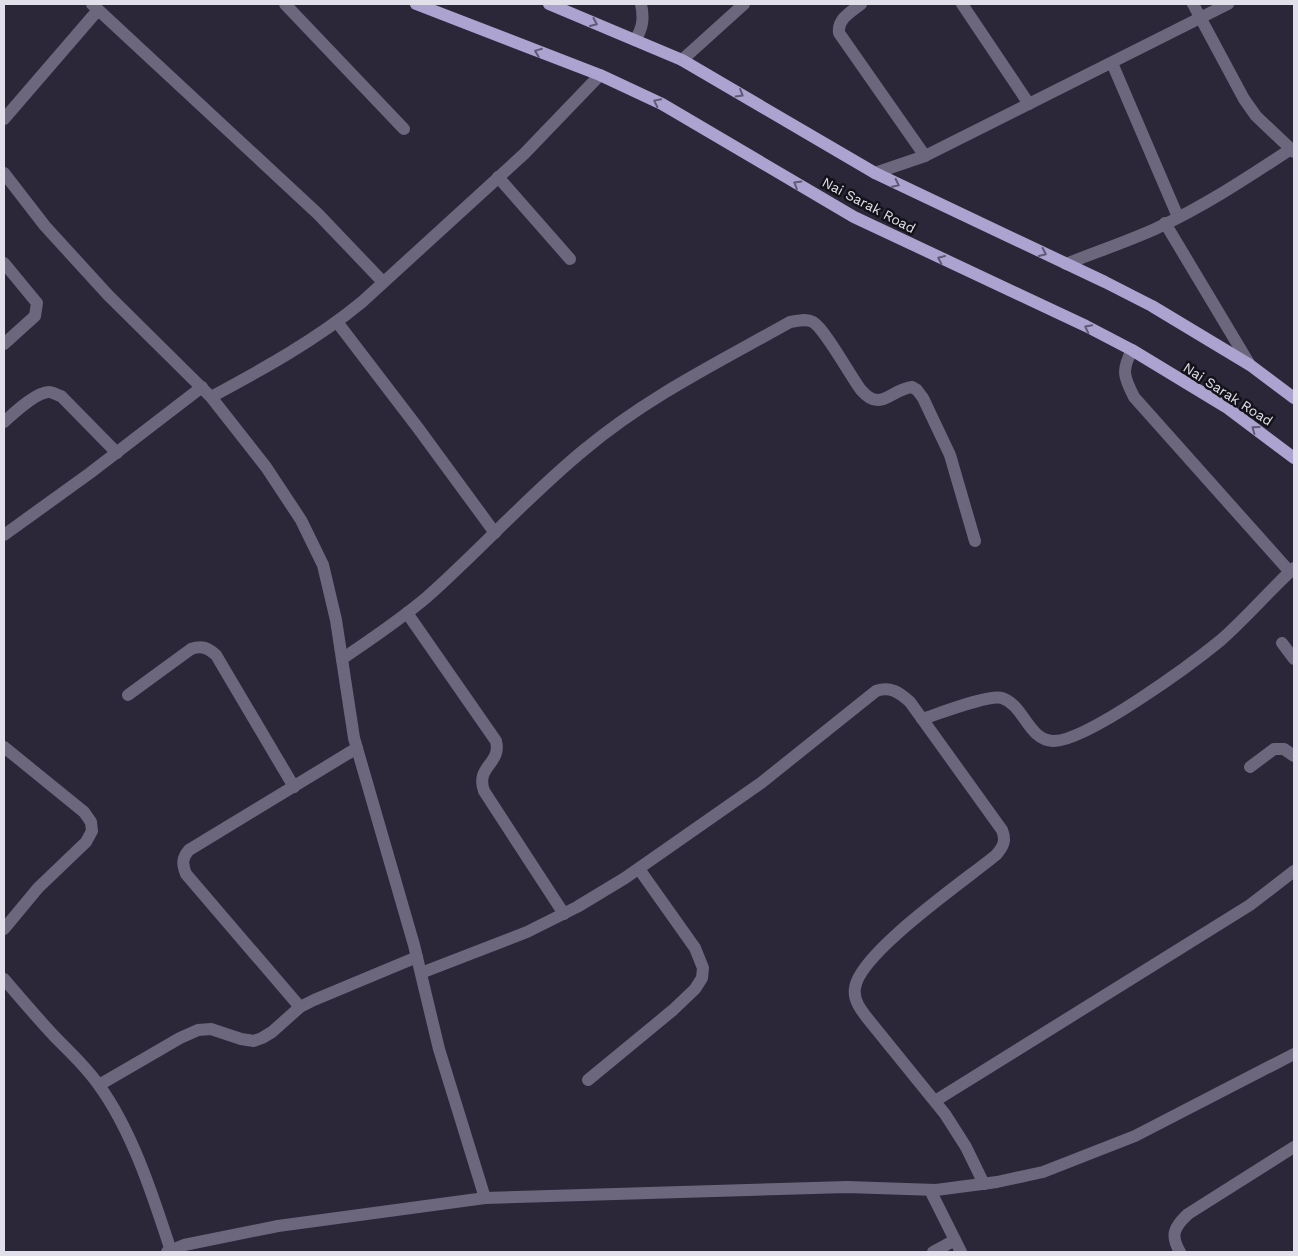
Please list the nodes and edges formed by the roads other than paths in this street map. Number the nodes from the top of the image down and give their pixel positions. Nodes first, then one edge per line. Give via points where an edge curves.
1 (285, 4) edge
2 (416, 4) edge
3 (549, 4) edge
4 (641, 4) edge
5 (744, 4) edge
6 (861, 4) edge
7 (962, 4) edge
8 (1192, 4) edge
9 (1228, 4) edge
10 (95, 7) edge
11 (1200, 19) junction
12 (634, 40) junction
13 (682, 60) junction
14 (1112, 62) junction
15 (600, 75) junction
16 (1029, 104) junction
17 (4, 119) edge
18 (404, 129) dead end
19 (1293, 150) edge
20 (925, 156) junction
21 (4, 173) edge
22 (875, 174) junction
23 (498, 177) junction
24 (1178, 217) junction
25 (1166, 223) junction
26 (570, 259) dead end
27 (4, 263) edge
28 (1066, 264) junction
29 (383, 282) junction
30 (337, 322) junction
31 (4, 344) edge
32 (1132, 350) junction
33 (1250, 365) junction
34 (202, 387) junction
35 (211, 397) junction
36 (1294, 398) edge
37 (4, 422) edge
38 (117, 453) junction
39 (1294, 458) edge
40 (494, 534) junction
41 (4, 535) edge
42 (975, 541) dead end
43 (1292, 570) edge
44 (407, 613) junction
45 (1282, 643) dead end
46 (1294, 658) edge
47 (342, 659) junction
48 (128, 694) dead end
49 (922, 719) junction
50 (4, 747) edge
51 (357, 748) junction
52 (1294, 756) edge
53 (1250, 767) dead end
54 (294, 786) junction
55 (639, 869) junction
56 (1294, 871) edge
57 (564, 914) junction
58 (4, 929) edge
59 (417, 957) junction
60 (421, 973) junction
61 (4, 979) edge
62 (300, 1007) junction
63 (1294, 1054) edge
64 (588, 1080) dead end
65 (99, 1085) junction
66 (935, 1101) junction
67 (1294, 1147) edge
68 (984, 1184) junction
69 (930, 1190) junction
70 (485, 1198) junction
71 (955, 1240) junction
72 (169, 1251) edge
73 (933, 1252) edge
74 (962, 1252) edge
75 (1180, 1252) edge

1 - 18 street
15 -> 2 main road, Nai Sarak Road
3 -> 12 main road
4 - 12 street via 642,26
5 - 13 street
6 - 20 street via 841,20 839,33
7 - 16 street
8 - 11 street
9 - 11 street
10 - 17 street
10 - 29 street via 318,214
11 - 14 street
11 - 19 street via 1256,116
12 - 13 main road
13 -> 22 main road
14 - 16 street
14 - 24 street
15 - 23 street
32 -> 15 main road, Nai Sarak Road via 854,217 662,104
16 - 20 street
19 - 24 street
20 - 22 street
21 - 34 street via 45,226 108,295
22 -> 28 main road
23 - 26 street
23 - 29 street
24 - 25 street
25 - 28 street
25 - 33 street
27 - 31 street via 37,303 35,316
28 - 33 main road via 1152,306
29 - 30 street
30 - 35 street via 270,365
30 - 40 street
39 -> 32 main road, Nai Sarak Road via 1226,407
32 - 43 street via 1124,372 1134,397
33 - 36 main road
34 - 35 street
34 - 38 street
35 - 47 street via 266,467 302,520 323,565
37 - 38 street via 36,397 50,392 61,396
38 - 41 street
40 - 42 street via 584,450 627,417 680,382 790,322 803,320 812,322 821,331 872,401 879,401 905,388 917,390 950,455
40 - 44 street
43 - 49 street via 1220,640 1102,723 1069,739 1042,739 1012,704 1002,698 990,697
44 - 47 street
44 - 57 street via 496,741 497,752 482,778 484,791
45 - 46 street
47 - 51 street
48 - 54 street via 191,649 208,648 216,655
49 - 55 street via 903,695 884,688 876,690 761,783
49 - 66 street via 1002,830 1005,839 996,855 930,906 873,957 856,982 855,998 860,1009
50 - 58 street via 84,812 91,822 92,831 86,842 38,888
51 - 54 street
51 - 59 street
52 - 53 street via 1284,748 1274,749
54 - 62 street via 189,850 182,865 186,874
55 - 57 street
55 - 64 street via 695,948 703,968 702,978 673,1010
56 - 66 street via 1242,910
57 - 60 street via 527,932
59 - 60 street
59 - 62 street
60 - 70 street via 439,1049
61 - 65 street
62 - 65 street via 272,1032 254,1041 211,1029 198,1030
63 - 68 street via 1134,1136 1043,1172
65 - 72 street via 117,1116 151,1191
66 - 68 street via 966,1146
67 - 75 street via 1183,1218 1174,1232
68 - 69 street
69 - 70 street via 847,1187
69 - 71 street
70 - 72 street via 278,1226
71 - 73 street
71 - 74 street

